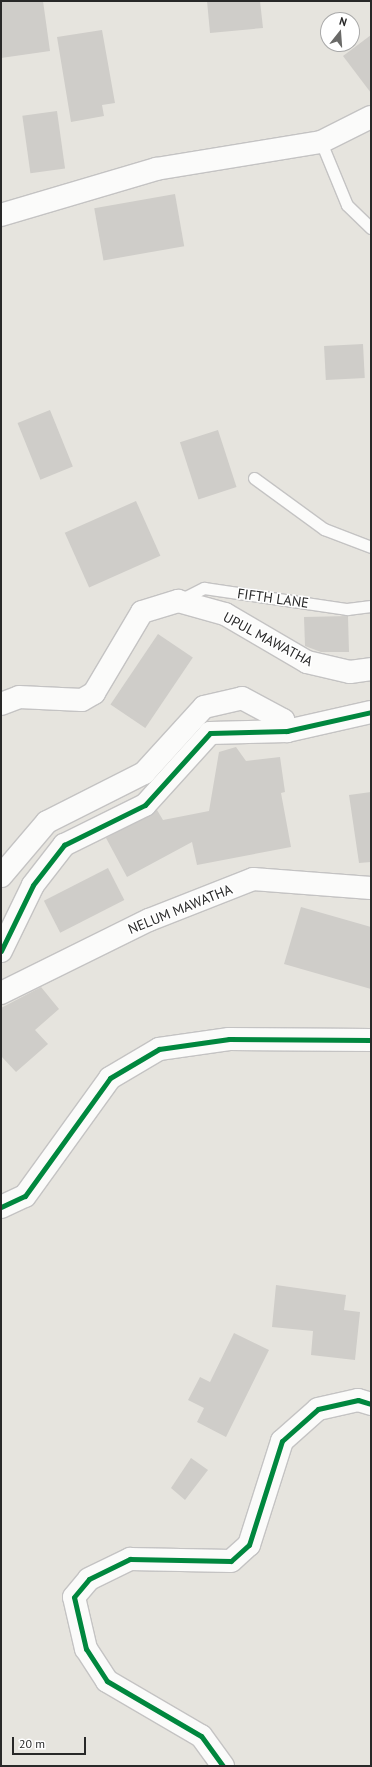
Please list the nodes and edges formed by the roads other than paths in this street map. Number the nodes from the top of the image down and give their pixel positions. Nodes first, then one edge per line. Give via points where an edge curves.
1 (371, 117) edge
2 (321, 142) junction
3 (1, 215) edge
4 (371, 228) edge
5 (254, 478) dead end
6 (371, 547) edge
7 (178, 601) junction
8 (371, 606) edge
9 (371, 668) edge
10 (1, 704) edge
11 (371, 712) edge
12 (287, 731) junction
13 (1, 876) edge
14 (371, 888) edge
15 (1, 951) edge
16 (1, 993) edge
17 (371, 1040) edge
18 (1, 1207) edge
19 (371, 1404) edge
20 (223, 1766) edge

1 - 2 street
2 - 3 street via 156,169
2 - 4 lane via 347,205
5 - 6 lane via 324,529
7 - 8 lane, FIFTH LANE via 204,588 347,609
7 - 9 street, UPUL MAWATHA via 225,614 307,662 350,672
7 - 10 street via 142,612 94,693 82,700 19,697
11 - 12 street
12 - 13 street via 283,720 242,698 204,708 144,773 46,822
12 - 15 street via 210,733 145,805 64,845 33,885
14 - 16 street, NELUM MAWATHA via 253,879 149,920
17 - 18 street via 229,1039 159,1049 110,1078 25,1196
19 - 20 street via 358,1400 318,1409 282,1441 249,1545 231,1561 130,1559 89,1579 74,1597 86,1649 107,1681 201,1736

